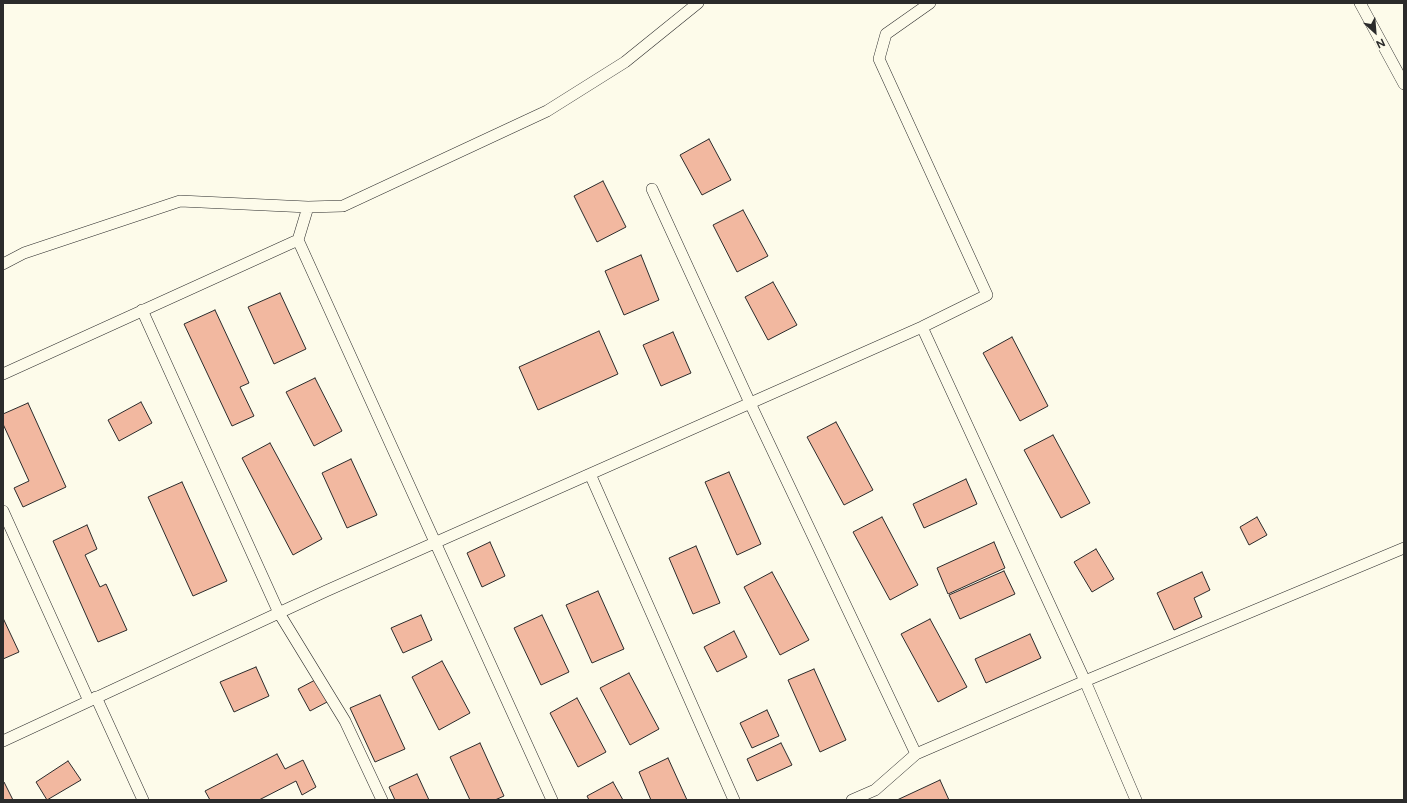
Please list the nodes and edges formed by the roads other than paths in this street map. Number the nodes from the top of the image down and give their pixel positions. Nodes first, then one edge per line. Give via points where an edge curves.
1 (698, 3) edge
2 (930, 3) edge
3 (1360, 3) edge
4 (1404, 84) edge
5 (652, 189) dead end
6 (308, 207) junction
7 (298, 240) junction
8 (3, 264) edge
9 (142, 310) junction
10 (922, 327) junction
11 (3, 374) edge
12 (750, 403) junction
13 (590, 474) junction
14 (3, 511) edge
15 (435, 543) junction
16 (1404, 548) edge
17 (279, 613) junction
18 (1085, 681) junction
19 (93, 699) junction
20 (3, 741) edge
21 (916, 754) junction
22 (143, 800) edge
23 (382, 800) edge
24 (552, 800) edge
25 (734, 800) edge
26 (852, 800) edge
27 (1136, 800) edge

1 - 6 lane via 625,62 547,111 343,206
2 - 10 lane via 886,34 879,59 987,295
3 - 4 lane
5 - 12 lane
6 - 7 lane
6 - 8 lane via 180,202 24,253
7 - 9 lane
7 - 15 lane
9 - 11 lane
9 - 17 lane
10 - 12 lane
10 - 18 lane
12 - 13 lane
12 - 21 lane
13 - 15 lane
13 - 25 lane
14 - 19 lane
15 - 17 lane
15 - 24 lane
16 - 18 lane
17 - 19 lane
17 - 23 lane via 345,721
18 - 21 lane
18 - 27 lane
19 - 20 lane
19 - 22 lane
21 - 26 lane via 875,790

